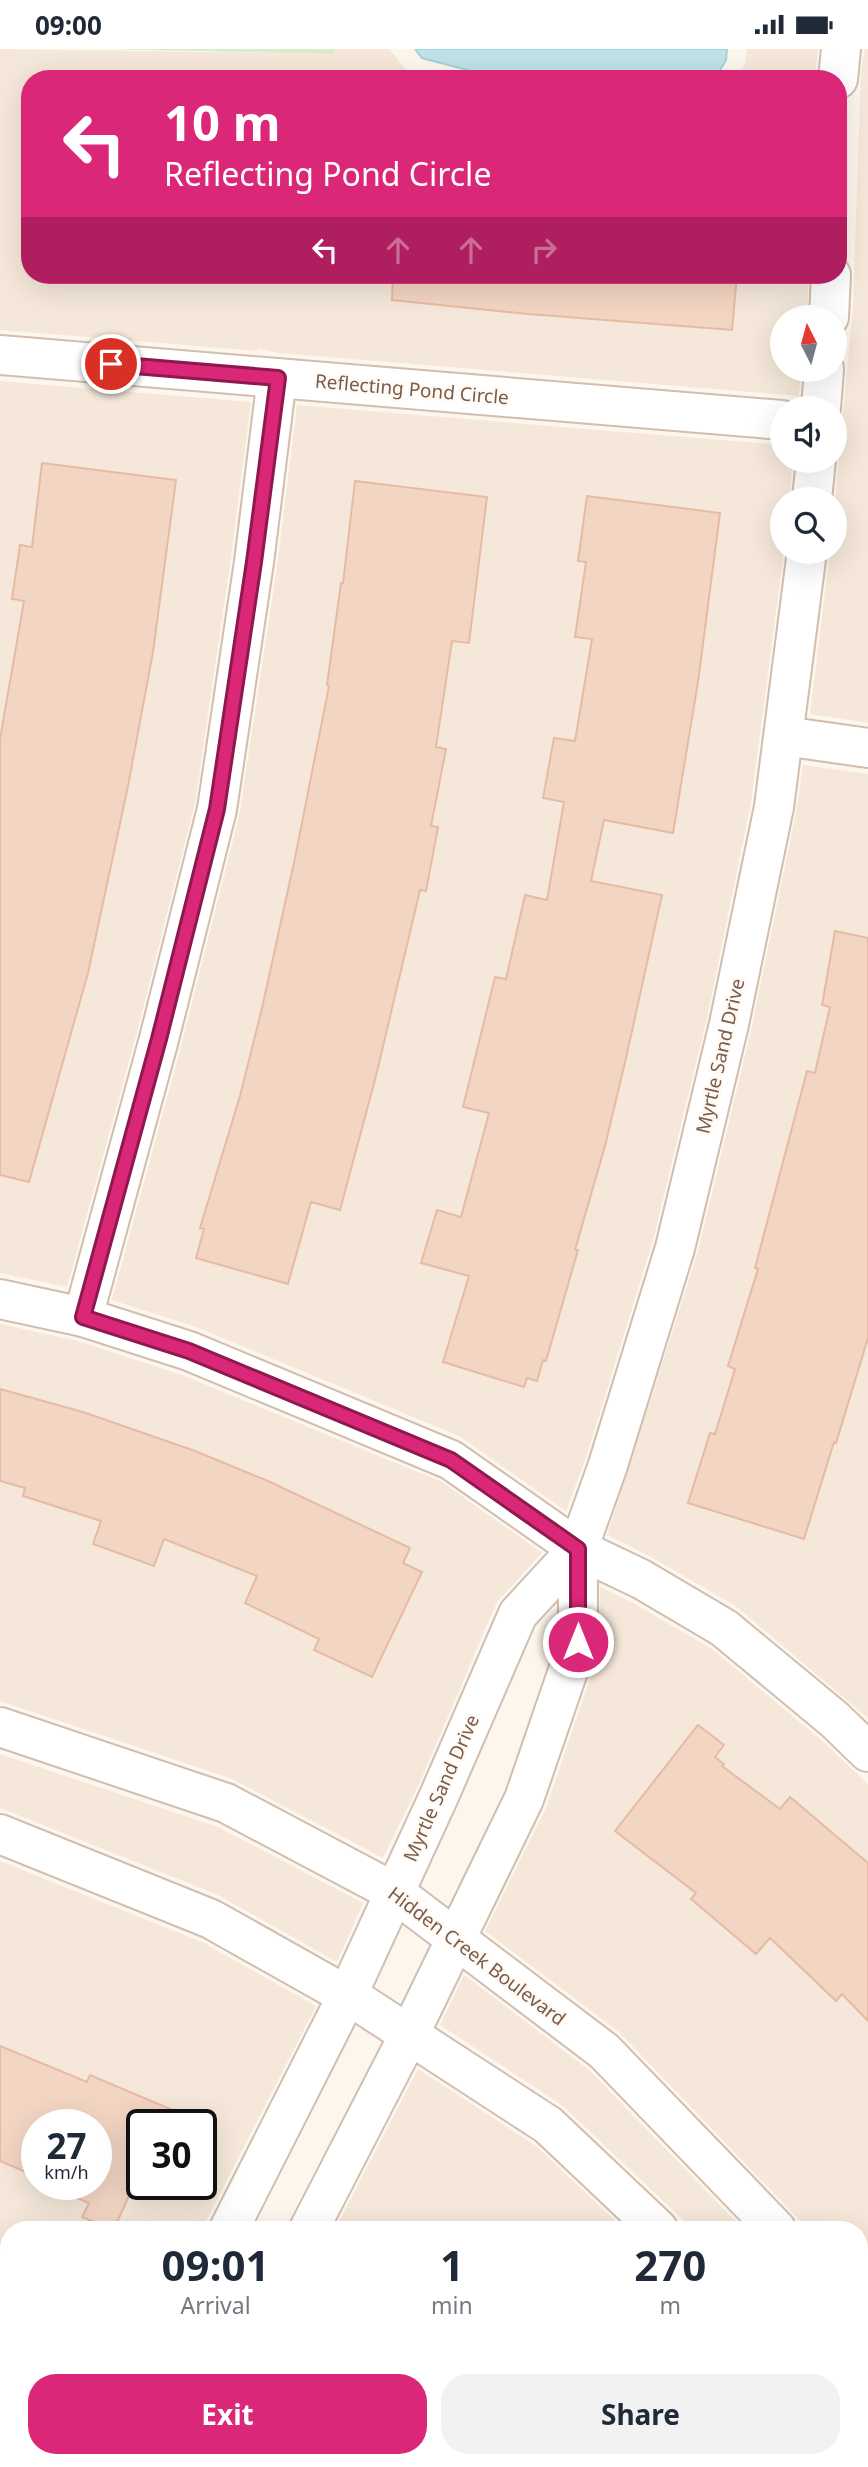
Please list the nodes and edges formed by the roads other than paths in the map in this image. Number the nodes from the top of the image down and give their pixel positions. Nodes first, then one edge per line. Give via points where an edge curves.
1 (841, 49) edge
2 (839, 70) edge
3 (831, 284) edge
4 (830, 305) edge
5 (0, 355) edge
6 (278, 378) junction
7 (770, 419) edge
8 (805, 564) edge
9 (784, 736) junction
10 (868, 748) edge
11 (0, 1299) edge
12 (83, 1317) junction
13 (578, 1549) junction
14 (0, 1727) edge
15 (868, 1752) edge
16 (0, 1834) edge
17 (394, 1892) junction
18 (455, 1938) junction
19 (347, 1996) junction
20 (409, 2035) junction
21 (233, 2221) edge
22 (313, 2221) edge
23 (650, 2221) edge
24 (768, 2221) edge

1 - 2 street
3 - 4 street
5 - 6 street, Reflecting Pond Circle
6 - 7 street, Reflecting Pond Circle
6 - 12 street via 217,809
8 - 9 street, Myrtle Sand Drive
9 - 10 street
9 - 13 street, Myrtle Sand Drive via 729,1024 675,1248
11 - 12 street
12 - 13 street via 189,1351 451,1460
13 - 15 street via 724,1628
13 - 17 street, Myrtle Sand Drive via 518,1613
13 - 18 street, Myrtle Sand Drive via 578,1642 524,1799
14 - 17 street, Hidden Creek Boulevard via 226,1803
16 - 19 street via 211,1919
17 - 18 street, Hidden Creek Boulevard
17 - 19 street, Myrtle Sand Drive
18 - 20 street, Myrtle Sand Drive
18 - 24 street, Hidden Creek Boulevard via 604,2050
19 - 20 street
19 - 21 street, Myrtle Sand Drive
20 - 22 street, Myrtle Sand Drive
20 - 23 street via 548,2125

